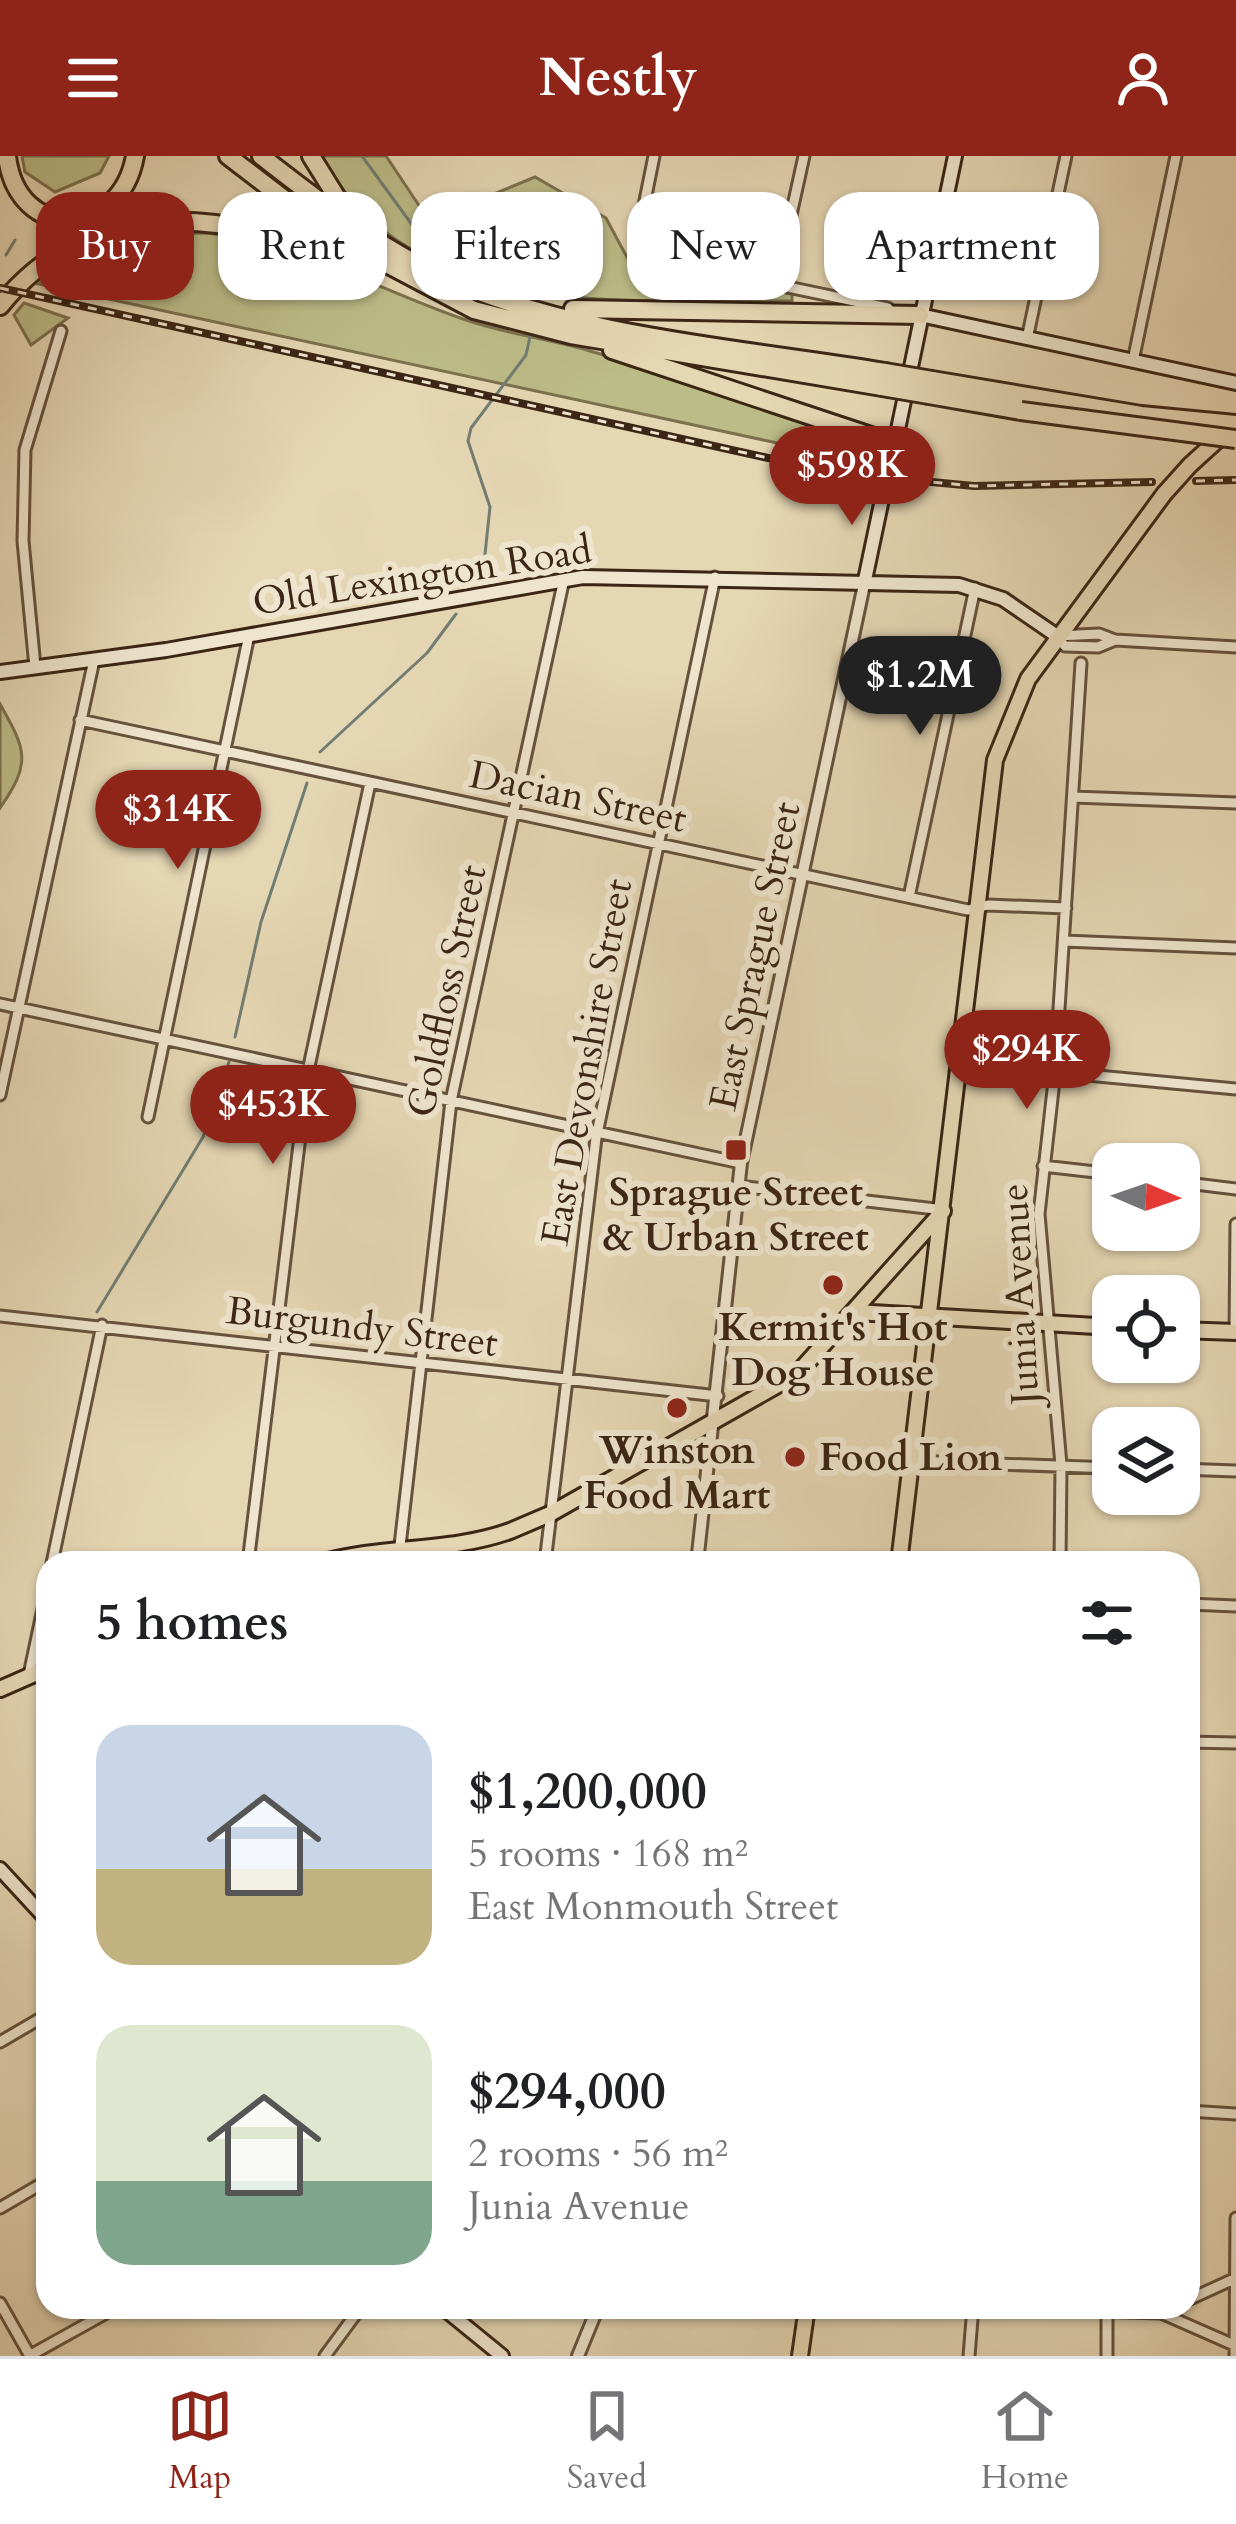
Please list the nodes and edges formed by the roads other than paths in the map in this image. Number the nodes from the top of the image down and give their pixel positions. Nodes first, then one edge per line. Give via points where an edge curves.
1 (7, 156) edge
2 (135, 156) edge
3 (228, 156) edge
4 (261, 156) edge
5 (311, 156) edge
6 (654, 156) edge
7 (804, 156) edge
8 (955, 156) edge
9 (1066, 156) edge
10 (1176, 156) edge
11 (311, 192) edge
12 (333, 192) edge
13 (647, 192) edge
14 (796, 192) edge
15 (387, 246) edge
16 (800, 288) edge
17 (456, 301) junction
18 (0, 306) edge
19 (558, 311) junction
20 (920, 315) junction
21 (61, 331) dead end
22 (571, 335) junction
23 (1027, 339) junction
24 (1133, 362) junction
25 (884, 380) junction
26 (1236, 383) edge
27 (1025, 404) junction
28 (1236, 424) edge
29 (1236, 440) edge
30 (895, 444) junction
31 (715, 577) junction
32 (565, 578) junction
33 (866, 580) junction
34 (975, 588) junction
35 (249, 635) junction
36 (1058, 636) junction
37 (1236, 647) edge
38 (94, 660) junction
39 (1081, 664) dead end
40 (35, 668) junction
41 (0, 672) edge
42 (80, 720) junction
43 (225, 753) junction
44 (370, 783) junction
45 (1072, 797) junction
46 (1236, 803) edge
47 (514, 814) junction
48 (657, 846) junction
49 (803, 874) junction
50 (909, 897) junction
51 (978, 908) junction
52 (1066, 908) junction
53 (1064, 941) junction
54 (1236, 948) edge
55 (0, 1004) edge
56 (18, 1008) junction
57 (166, 1040) junction
58 (308, 1070) junction
59 (1055, 1072) junction
60 (1236, 1089) edge
61 (0, 1095) edge
62 (451, 1101) junction
63 (148, 1118) dead end
64 (597, 1132) junction
65 (741, 1163) junction
66 (1042, 1166) junction
67 (1092, 1172) edge
68 (1200, 1185) edge
69 (738, 1186) junction
70 (1236, 1189) edge
71 (944, 1210) junction
72 (1236, 1224) edge
73 (855, 1312) junction
74 (0, 1316) edge
75 (932, 1317) junction
76 (102, 1325) junction
77 (1050, 1325) junction
78 (1092, 1326) edge
79 (1200, 1331) edge
80 (1235, 1332) edge
81 (273, 1347) junction
82 (421, 1364) junction
83 (568, 1381) junction
84 (718, 1396) junction
85 (714, 1422) junction
86 (912, 1461) junction
87 (1061, 1465) junction
88 (1092, 1467) edge
89 (1200, 1470) edge
90 (1236, 1471) edge
91 (550, 1514) junction
92 (55, 1551) edge
93 (249, 1551) edge
94 (400, 1551) edge
95 (427, 1551) edge
96 (545, 1551) edge
97 (699, 1551) edge
98 (901, 1551) edge
99 (1060, 1551) edge
100 (1200, 1604) edge
101 (1236, 1606) edge
102 (36, 1642) edge
103 (36, 1672) edge
104 (29, 1675) junction
105 (0, 1689) edge
106 (1200, 1742) edge
107 (1236, 1743) edge
108 (2, 1875) edge
109 (30, 1901) junction
110 (36, 1901) edge
111 (36, 1908) edge
112 (36, 2021) edge
113 (0, 2042) edge
114 (1200, 2112) edge
115 (1236, 2114) edge
116 (36, 2187) edge
117 (0, 2207) edge
118 (1236, 2218) edge
119 (1236, 2278) edge
120 (1200, 2294) edge
121 (0, 2302) edge
122 (95, 2319) edge
123 (352, 2319) edge
124 (457, 2319) edge
125 (593, 2319) edge
126 (805, 2319) edge
127 (972, 2319) edge
128 (1107, 2319) edge
129 (1175, 2319) edge
130 (1236, 2346) edge
131 (29, 2356) edge
132 (325, 2356) edge
133 (502, 2356) edge
134 (578, 2356) edge
135 (800, 2356) edge
136 (969, 2356) edge
137 (1107, 2356) edge
138 (1235, 2356) edge

1 - 2 highway via 28,204 73,220 113,202
3 - 17 highway via 329,234
4 - 11 highway
5 - 12 highway
6 - 13 street
7 - 14 street
8 - 20 main road, East Sprague Street
9 - 23 street
10 - 24 street
15 - 19 highway via 449,280
16 - 20 street
17 - 18 highway via 316,245 182,220 69,246
17 - 22 highway
19 - 20 highway
19 - 25 highway
20 - 23 main road
20 - 30 main road, East Sprague Street
21 - 40 street via 25,450 23,541
22 - 25 highway
22 - 30 highway
23 - 24 main road
24 - 26 main road
25 - 27 highway, bridge
27 - 28 highway
27 - 29 highway, bridge via 1150,432
28 - 36 main road, bridge via 1164,494
30 - 33 main road, East Sprague Street, bridge
31 - 32 main road, Old Lexington Road
31 - 33 main road, Old Lexington Road
31 - 48 street, East Devonshire Street
32 - 35 main road, Old Lexington Road
32 - 47 street, Goldfloss Street
33 - 34 main road, Old Lexington Road
33 - 49 street, East Sprague Street
34 - 36 main road, Old Lexington Road
34 - 50 street
35 - 38 main road, Old Lexington Road
35 - 43 street
36 - 37 street
36 - 51 main road via 1018,696 998,746
38 - 40 main road, Old Lexington Road
38 - 42 street
39 - 45 street, Junia Avenue
40 - 41 main road, Old Lexington Road
42 - 43 street, Dacian Street
42 - 56 street
43 - 44 street, Dacian Street
43 - 57 street
44 - 47 street, Dacian Street
44 - 58 street
45 - 46 street
45 - 52 street, Junia Avenue
47 - 48 street, Dacian Street
47 - 62 street, Goldfloss Street
48 - 49 street, Dacian Street
48 - 64 street, East Devonshire Street
49 - 50 street, Dacian Street
49 - 65 street, East Sprague Street
50 - 51 street, Dacian Street
51 - 52 street, Dacian Street
51 - 71 main road
52 - 53 street, Junia Avenue
53 - 54 street
53 - 59 street, Junia Avenue
55 - 56 street
56 - 57 street
56 - 61 street
57 - 58 street
57 - 63 street
58 - 62 street
58 - 81 street
59 - 60 street
59 - 66 street, Junia Avenue
62 - 64 street
62 - 82 street, Goldfloss Street
64 - 65 street
64 - 83 street, East Devonshire Street
65 - 69 street, East Sprague Street
66 - 67 street
66 - 77 street, Junia Avenue
68 - 70 street
69 - 71 street
69 - 84 street, East Sprague Street
71 - 73 main road
71 - 75 main road
72 - 80 street
73 - 75 main road
73 - 85 main road via 797,1374
74 - 76 street, Burgundy Street
75 - 77 main road
75 - 86 main road
76 - 81 street, Burgundy Street
76 - 92 street
77 - 78 main road
77 - 87 street, Junia Avenue
79 - 80 main road
81 - 82 street, Burgundy Street
81 - 93 street
82 - 83 street, Burgundy Street
82 - 94 street, Goldfloss Street
83 - 84 street, Burgundy Street
83 - 91 street, East Devonshire Street
84 - 85 street, East Sprague Street
85 - 91 main road
85 - 97 street, East Sprague Street
86 - 87 street
86 - 98 main road
87 - 88 street
87 - 99 street, Junia Avenue
89 - 90 street
91 - 95 main road
91 - 96 street, East Devonshire Street
100 - 101 street
102 - 104 street
103 - 104 main road
104 - 105 main road
106 - 107 street
108 - 109 main road
109 - 110 street
109 - 111 main road
112 - 113 street
114 - 115 street
116 - 117 street
118 - 119 street
119 - 120 street
119 - 130 street
121 - 131 street
122 - 131 street
123 - 132 street
124 - 133 main road
125 - 134 street
126 - 135 main road
127 - 136 street
128 - 137 street
129 - 130 street
130 - 138 street

